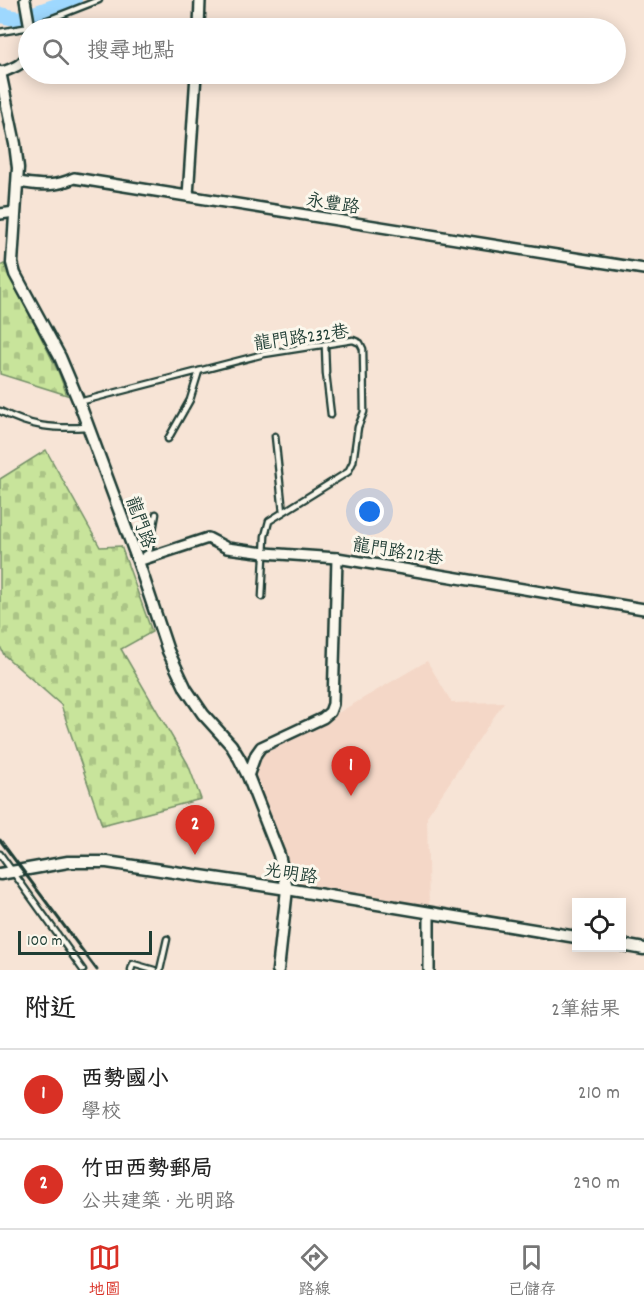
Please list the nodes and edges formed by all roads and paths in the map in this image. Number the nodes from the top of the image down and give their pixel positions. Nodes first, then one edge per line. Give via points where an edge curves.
1 (25, 0) edge
2 (99, 0) edge
3 (200, 0) edge
4 (28, 18) edge
5 (51, 18) edge
6 (199, 18) edge
7 (18, 28) edge
8 (0, 32) edge
9 (18, 66) edge
10 (0, 73) edge
11 (195, 84) edge
12 (18, 182) junction
13 (188, 196) junction
14 (15, 212) junction
15 (0, 214) edge
16 (644, 270) edge
17 (325, 345) junction
18 (199, 371) junction
19 (78, 402) junction
20 (0, 411) edge
21 (332, 415) dead end
22 (88, 427) junction
23 (275, 436) dead end
24 (168, 439) dead end
25 (284, 512) junction
26 (156, 514) dead end
27 (264, 553) junction
28 (337, 558) junction
29 (138, 561) junction
30 (262, 597) dead end
31 (644, 609) edge
32 (248, 776) junction
33 (0, 854) edge
34 (12, 871) junction
35 (0, 874) edge
36 (287, 889) junction
37 (429, 913) junction
38 (572, 936) edge
39 (167, 939) dead end
40 (626, 946) edge
41 (644, 949) edge
42 (83, 970) edge
43 (131, 970) edge
44 (154, 970) edge
45 (160, 970) edge
46 (278, 970) edge
47 (429, 970) edge

1 - 4 street
2 - 5 lane
3 - 6 street
7 - 8 lane
9 - 10 street
10 - 12 street, 龍門路 via 15,144
11 - 13 street
12 - 13 street, 永豐路 via 49,186 74,178
12 - 14 street, 龍門路
13 - 16 street, 永豐路
14 - 15 street
14 - 19 street, 龍門路 via 15,274 60,357
17 - 18 lane, 龍門路232巷 via 264,354
17 - 21 lane
17 - 25 lane, 龍門路232巷 via 353,340 363,349 364,412 353,462 348,472
18 - 19 lane, 龍門路232巷
18 - 24 lane via 190,400
19 - 22 street, 龍門路
20 - 22 lane via 23,423 61,429
22 - 29 street, 龍門路
23 - 25 lane
25 - 27 lane via 266,527
26 - 29 lane via 149,552
27 - 28 street
27 - 29 street via 227,548 208,538
27 - 30 lane
28 - 31 street, 龍門路212巷
28 - 32 street, 龍門路212巷 via 330,712 261,747
29 - 32 street, 龍門路 via 168,651 186,689 231,745
32 - 36 street, 龍門路 via 279,855
33 - 34 lane
34 - 35 street, 光明路
34 - 36 street, 光明路 via 68,862 106,862
34 - 42 lane
36 - 37 street, 光明路
36 - 46 street, 龍門路
37 - 38 street, 光明路
37 - 47 street
39 - 45 lane
40 - 41 street
43 - 44 lane via 133,964

